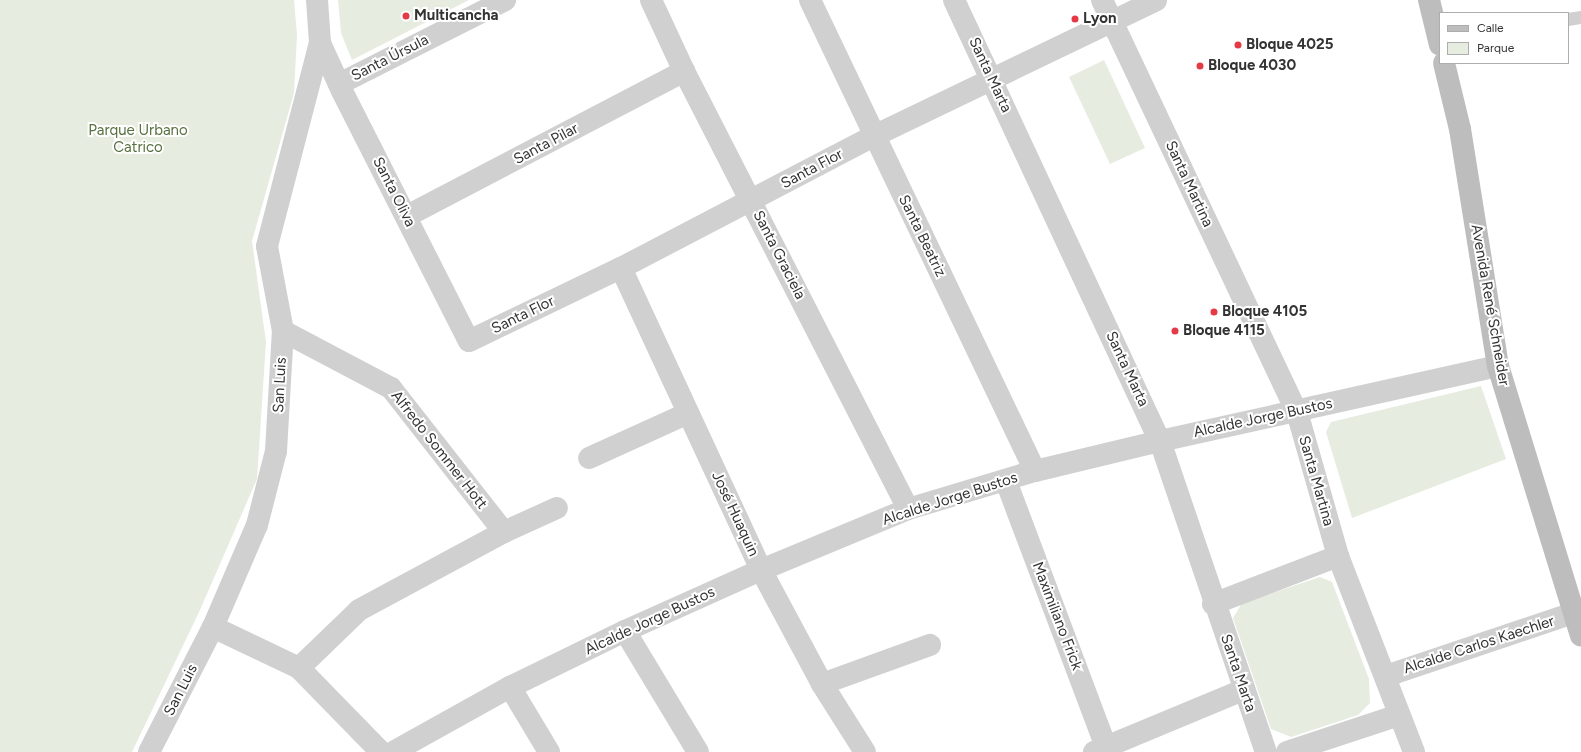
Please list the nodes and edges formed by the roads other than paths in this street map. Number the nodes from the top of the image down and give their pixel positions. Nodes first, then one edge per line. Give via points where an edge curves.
1 (317, 0) edge
2 (651, 0) edge
3 (810, 0) edge
4 (954, 0) edge
5 (1102, 0) edge
6 (1156, 0) edge
7 (1430, 0) edge
8 (495, 2) edge
9 (1581, 17) edge
10 (1569, 19) edge
11 (1112, 20) junction
12 (1439, 40) edge
13 (320, 43) junction
14 (1444, 64) edge
15 (684, 71) junction
16 (993, 80) junction
17 (339, 84) junction
18 (874, 136) junction
19 (752, 201) junction
20 (407, 216) junction
21 (622, 268) junction
22 (283, 331) junction
23 (469, 341) joint
24 (1498, 366) junction
25 (1297, 412) junction
26 (688, 413) junction
27 (1160, 441) junction
28 (589, 458) dead end
29 (1035, 471) junction
30 (1006, 481) junction
31 (557, 508) dead end
32 (908, 509) junction
33 (504, 532) junction
34 (1338, 556) junction
35 (760, 570) junction
36 (1213, 604) junction
37 (1573, 613) junction
38 (213, 628) junction
39 (625, 631) junction
40 (1581, 634) edge
41 (930, 645) dead end
42 (299, 668) junction
43 (1386, 676) junction
44 (822, 684) junction
45 (510, 687) junction
46 (1243, 690) junction
47 (1400, 715) junction
48 (1103, 750) edge
49 (149, 752) edge
50 (381, 752) edge
51 (393, 752) edge
52 (549, 752) edge
53 (698, 752) edge
54 (865, 752) edge
55 (1266, 752) edge
56 (1287, 752) edge
57 (1414, 752) edge

1 - 13 street, San Luis
2 - 15 street, Santa Graciela
3 - 18 street, Santa Beatriz
4 - 16 street, Santa Marta
5 - 11 street, Santa Martina
6 - 11 street, Santa Flor
7 - 12 main road
8 - 17 street, Santa Úrsula
9 - 10 lane
11 - 16 street, Santa Flor
11 - 25 street, Santa Martina
13 - 17 street, Santa Oliva
13 - 22 street, San Luis via 267,246
14 - 24 main road, Avenida René Schneider via 1460,129
15 - 19 street, Santa Graciela
15 - 20 street, Santa Pilar
16 - 18 street, Santa Flor
16 - 27 street, Santa Marta
17 - 20 street, Santa Oliva
18 - 19 street, Santa Flor
18 - 29 street, Santa Beatriz
19 - 21 street, Santa Flor
19 - 32 street, Santa Graciela
20 - 23 street, Santa Oliva
21 - 23 street, Santa Flor
21 - 26 street, José Huaquin
22 - 33 street, Alfredo Sommer Hott via 391,388
22 - 38 street, San Luis via 276,451 257,525
24 - 25 street, Alcalde Jorge Bustos
24 - 37 main road, Avenida René Schneider
25 - 27 street, Alcalde Jorge Bustos
25 - 34 street, Santa Martina
26 - 28 street
26 - 35 street, José Huaquin
27 - 29 street, Alcalde Jorge Bustos
27 - 36 street, Santa Marta
29 - 30 street, Alcalde Jorge Bustos
30 - 32 street, Alcalde Jorge Bustos
30 - 48 street, Maximiliano Frick
31 - 33 street
32 - 35 street, Alcalde Jorge Bustos
33 - 42 street via 359,610
34 - 36 street
34 - 43 street, Santa Martina
35 - 39 street, Alcalde Jorge Bustos
35 - 44 street, José Huaquin
36 - 46 street, Santa Marta
37 - 40 main road, Avenida René Schneider
37 - 43 street, Alcalde Carlos Kaechler
38 - 42 street
38 - 49 street, San Luis
39 - 45 street, Alcalde Jorge Bustos
39 - 53 street
41 - 44 street
42 - 50 street
43 - 47 street, Santa Martina
44 - 54 street, José Huaquin
45 - 51 street, Alcalde Jorge Bustos
45 - 52 street
46 - 48 street
46 - 55 street, Santa Marta
47 - 56 street
47 - 57 street, Santa Martina

